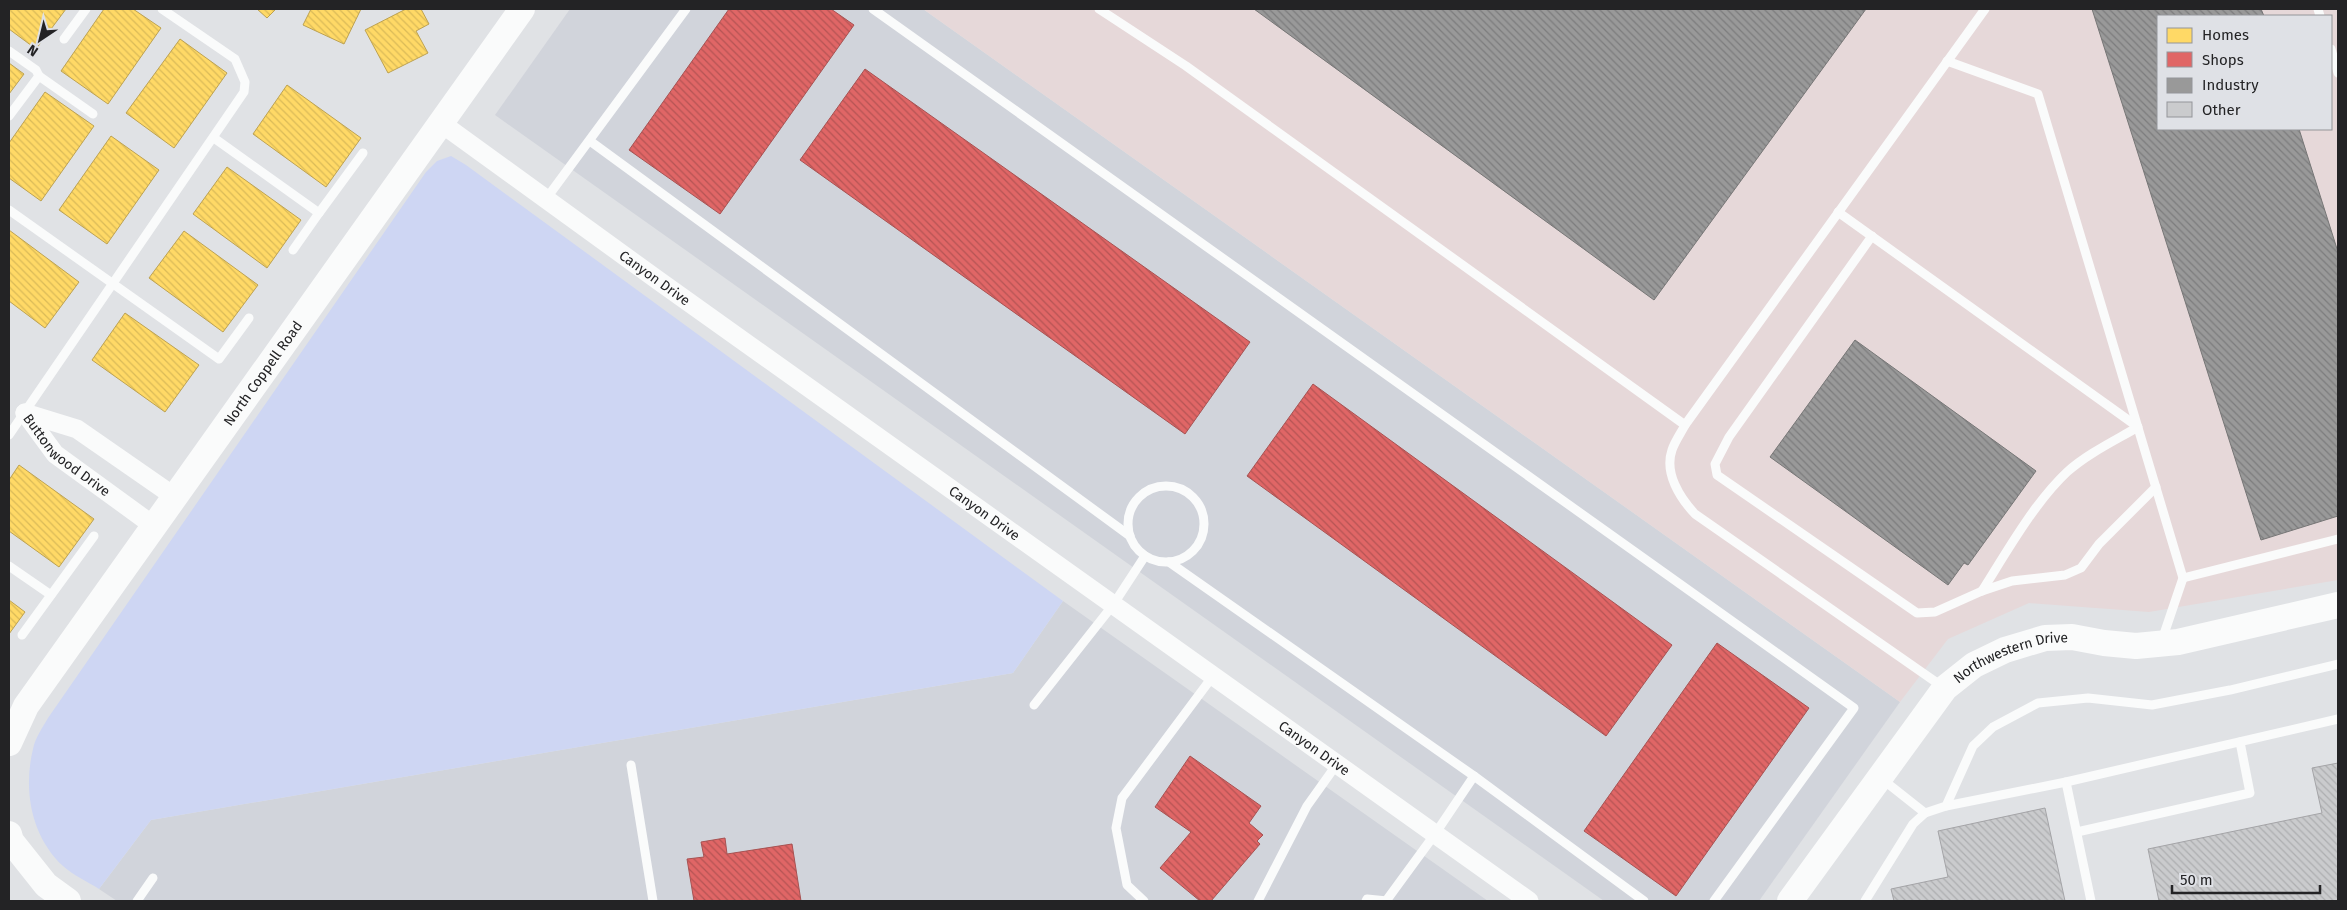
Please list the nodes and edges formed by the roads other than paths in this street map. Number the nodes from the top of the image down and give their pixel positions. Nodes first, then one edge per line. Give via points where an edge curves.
1 (86, 9) edge
2 (162, 9) edge
3 (522, 9) edge
4 (686, 9) edge
5 (873, 9) edge
6 (1099, 9) edge
7 (1985, 9) edge
8 (64, 39) dead end
9 (9, 50) edge
10 (2332, 53) edge
11 (1947, 62) junction
12 (2338, 73) edge
13 (39, 76) junction
14 (93, 114) dead end
15 (9, 116) edge
16 (441, 123) junction
17 (214, 138) junction
18 (590, 141) junction
19 (363, 154) dead end
20 (546, 199) junction
21 (9, 210) edge
22 (1838, 212) junction
23 (319, 213) junction
24 (1872, 236) junction
25 (293, 250) dead end
26 (112, 284) junction
27 (249, 318) dead end
28 (25, 413) junction
29 (1685, 425) junction
30 (2138, 428) junction
31 (9, 435) edge
32 (2156, 487) junction
33 (175, 497) junction
34 (154, 526) junction
35 (94, 536) dead end
36 (1130, 536) junction
37 (2338, 538) edge
38 (1145, 556) junction
39 (1169, 562) junction
40 (9, 566) edge
41 (2183, 578) junction
42 (1982, 591) junction
43 (51, 595) junction
44 (1113, 605) junction
45 (2338, 605) edge
46 (22, 635) dead end
47 (2161, 643) junction
48 (2338, 664) edge
49 (1213, 676) junction
50 (1945, 688) junction
51 (1034, 706) dead end
52 (2338, 719) edge
53 (2240, 742) junction
54 (9, 743) edge
55 (1337, 764) junction
56 (631, 765) dead end
57 (1474, 776) junction
58 (1880, 777) junction
59 (2066, 782) junction
60 (1946, 806) junction
61 (1925, 814) junction
62 (2077, 832) junction
63 (9, 834) edge
64 (1435, 834) junction
65 (153, 878) dead end
66 (68, 901) edge
67 (137, 901) edge
68 (653, 901) edge
69 (1144, 901) edge
70 (1258, 901) edge
71 (1366, 901) edge
72 (1387, 901) edge
73 (1529, 901) edge
74 (1644, 901) edge
75 (1714, 901) edge
76 (1790, 901) edge
77 (1865, 901) edge
78 (2091, 901) edge

1 - 8 lane
2 - 17 lane via 235,59 242,73 244,92
3 - 16 street, North Coppell Road
4 - 18 lane
5 - 75 lane via 1854,708
6 - 29 lane via 1194,72
7 - 11 lane
9 - 13 lane via 36,70
10 - 12 lane
11 - 22 lane
11 - 30 lane via 2038,94
13 - 14 lane
13 - 15 lane
16 - 20 street, Canyon Drive
16 - 33 street, North Coppell Road
17 - 23 lane
17 - 26 lane
18 - 20 lane
18 - 36 lane
19 - 23 lane
20 - 44 street, Canyon Drive
21 - 26 lane
22 - 24 lane
22 - 29 lane
23 - 25 lane
24 - 30 lane
24 - 42 lane via 1729,438 1716,464 1717,475 1917,613 1936,612
26 - 27 lane via 219,359
26 - 28 lane
28 - 31 lane
28 - 33 street, Buttonwood Drive via 77,429
28 - 34 street, Buttonwood Drive via 55,454
29 - 50 lane via 1672,451 1672,470 1682,500 1695,514
30 - 32 lane
30 - 42 lane via 2066,473 2025,524
32 - 41 lane
32 - 42 lane via 2099,544 2082,568 2065,575 2012,581
33 - 34 street, North Coppell Road
34 - 54 street, North Coppell Road via 26,706
35 - 43 lane
36 - 38 lane
36 - 39 lane via 1130,512 1145,492 1169,486 1191,495 1202,511 1204,530 1192,552
37 - 41 lane
38 - 39 lane
38 - 44 lane
39 - 57 lane
40 - 43 lane
41 - 47 lane
43 - 46 lane
44 - 49 street, Canyon Drive
44 - 51 lane
45 - 47 street, Northwestern Drive via 2178,642
47 - 50 street, Northwestern Drive via 2136,646 2072,637 2045,638 2005,650 1974,665
48 - 60 lane via 2152,705 2088,698 2038,703 1993,728 1973,746
49 - 55 street, Canyon Drive
49 - 69 lane via 1122,798 1116,828 1127,885
50 - 58 street, Northwestern Drive
52 - 53 lane
53 - 59 lane
53 - 62 lane via 2250,793
55 - 64 street, Canyon Drive
55 - 70 lane via 1308,806
56 - 68 lane
57 - 64 lane
57 - 74 lane
58 - 61 lane
58 - 76 street, Northwestern Drive
59 - 60 lane
59 - 62 lane
60 - 61 lane
61 - 77 lane via 1912,824
62 - 78 lane
63 - 66 street via 46,885
64 - 72 lane
64 - 73 street, Canyon Drive
65 - 67 lane
71 - 72 lane

